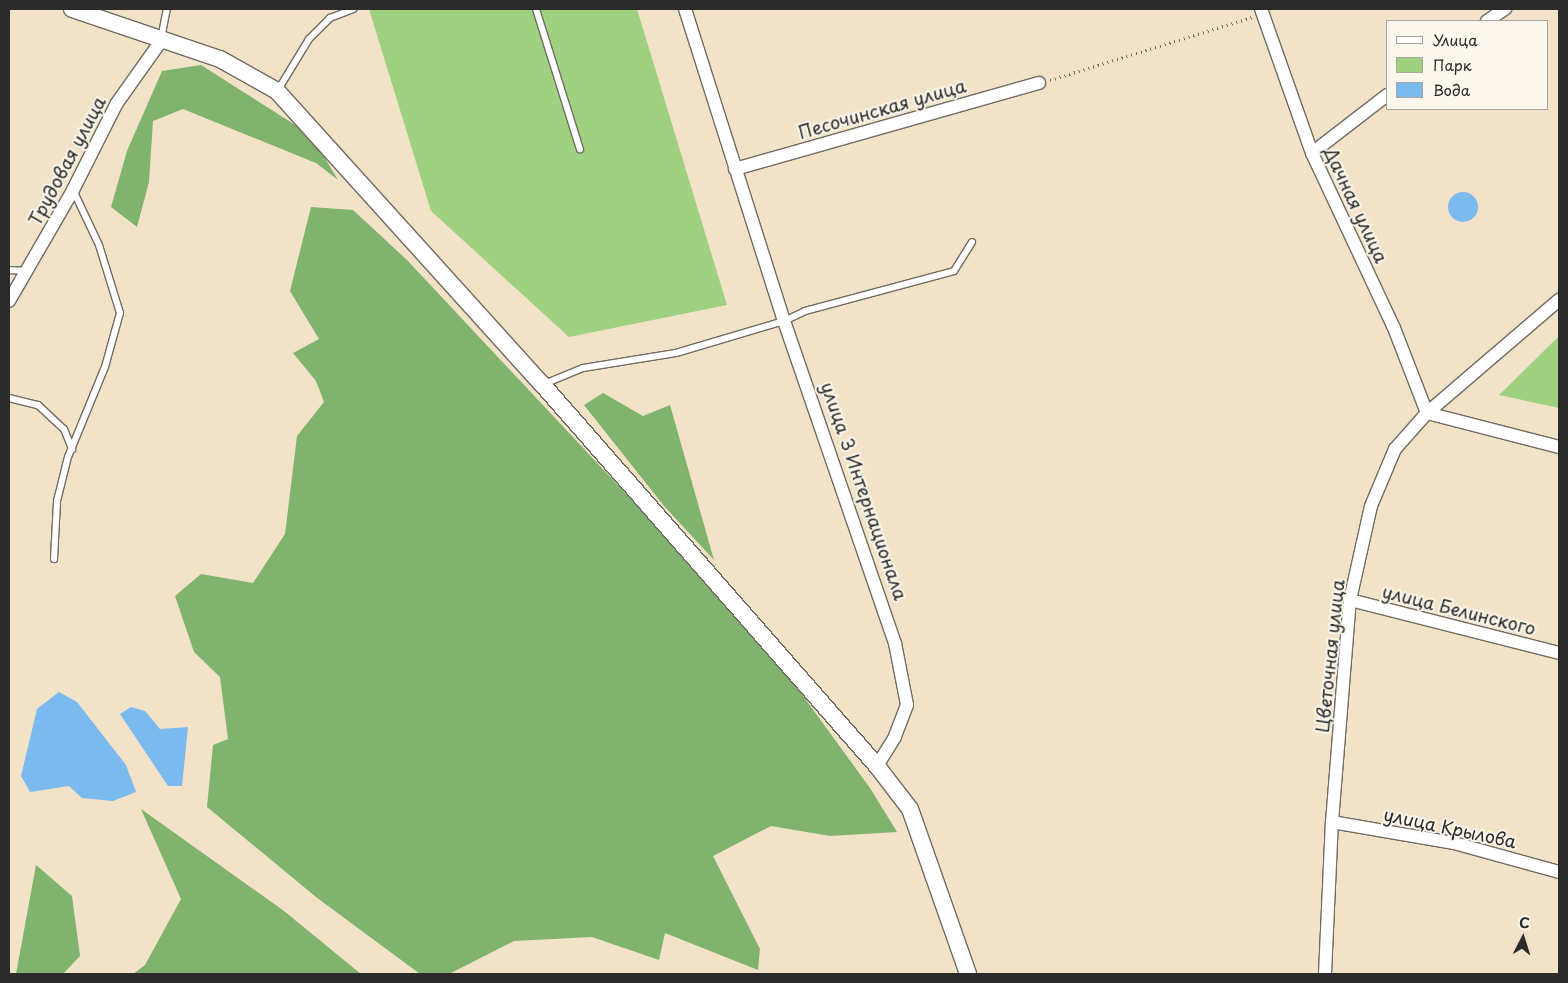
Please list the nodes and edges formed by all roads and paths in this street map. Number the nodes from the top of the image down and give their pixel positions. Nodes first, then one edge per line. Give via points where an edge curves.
1 (72, 9) edge
2 (167, 9) edge
3 (353, 9) edge
4 (536, 9) edge
5 (685, 9) edge
6 (1505, 9) edge
7 (1261, 11) edge
8 (1488, 20) edge
9 (161, 41) junction
10 (1039, 83) joint
11 (277, 91) junction
12 (1386, 96) edge
13 (580, 149) dead end
14 (1312, 153) junction
15 (735, 169) junction
16 (73, 190) junction
17 (972, 242) dead end
18 (9, 270) edge
19 (26, 271) junction
20 (1559, 300) edge
21 (9, 301) edge
22 (784, 321) junction
23 (542, 384) junction
24 (9, 398) edge
25 (1427, 413) junction
26 (1559, 447) edge
27 (72, 449) junction
28 (54, 559) dead end
29 (1350, 600) junction
30 (1559, 653) edge
31 (877, 766) junction
32 (1332, 822) junction
33 (1559, 872) edge
34 (968, 974) edge
35 (1325, 974) edge

1 - 9 street
2 - 9 lane
3 - 11 lane via 330,18 309,39
4 - 13 lane
5 - 15 street, улица 3 Интернационала
6 - 8 street
7 - 10 path
7 - 14 street, Дачная улица
9 - 11 street via 220,59
9 - 16 street, Трудовая улица via 117,102
10 - 15 street, Песочинская улица
11 - 23 street
12 - 14 street
14 - 25 street, Дачная улица via 1394,328
15 - 22 street, улица 3 Интернационала
16 - 19 street, Трудовая улица
16 - 27 lane via 98,245 120,313 106,367
17 - 22 lane via 954,271 805,312
18 - 19 lane
19 - 21 street, Трудовая улица
20 - 25 street, Цветочная улица
22 - 23 lane via 676,353 583,368
22 - 31 street, улица 3 Интернационала via 904,677 907,706 895,737
23 - 31 street
24 - 27 lane via 38,405 64,429
25 - 26 street
25 - 29 street, Цветочная улица via 1395,449 1371,506
27 - 28 lane via 57,501
29 - 30 street, улица Белинского
29 - 32 street, Цветочная улица
31 - 34 street via 910,809
32 - 33 street, улица Крылова via 1454,843
32 - 35 street, Цветочная улица

